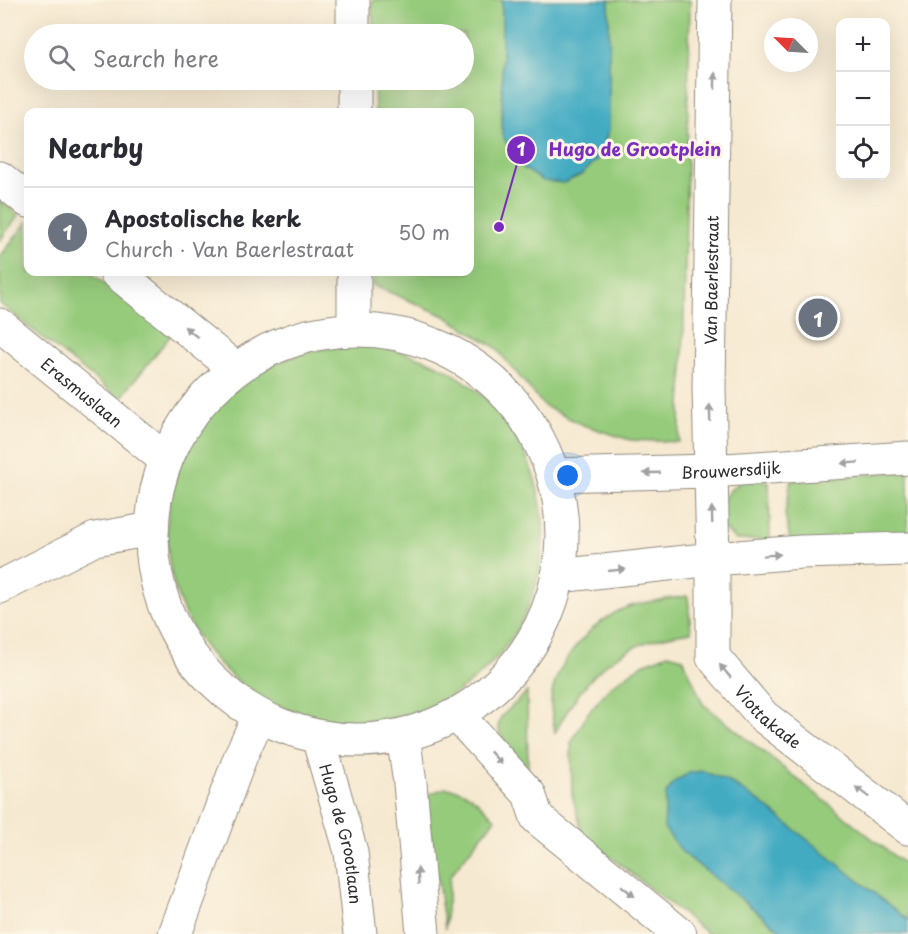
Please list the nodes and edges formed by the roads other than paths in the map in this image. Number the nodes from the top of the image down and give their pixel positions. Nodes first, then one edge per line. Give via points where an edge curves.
1 (353, 0) edge
2 (715, 0) edge
3 (354, 24) edge
4 (354, 90) edge
5 (354, 108) edge
6 (0, 178) edge
7 (24, 198) edge
8 (121, 276) edge
9 (354, 276) edge
10 (0, 326) edge
11 (354, 329) junction
12 (236, 369) junction
13 (908, 458) edge
14 (166, 460) junction
15 (710, 471) junction
16 (554, 475) junction
17 (152, 529) junction
18 (908, 549) edge
19 (713, 559) junction
20 (558, 576) junction
21 (0, 586) edge
22 (457, 715) junction
23 (259, 716) junction
24 (403, 736) junction
25 (318, 737) junction
26 (908, 828) edge
27 (175, 934) edge
28 (360, 934) edge
29 (423, 934) edge
30 (680, 934) edge

1 - 3 main road
15 -> 2 main road, Van Baerlestraat
4 - 5 main road
6 - 7 main road
12 -> 8 main road
9 - 11 main road
10 - 14 main road, Erasmuslaan
11 - 12 main road via 289,341
11 - 16 main road via 419,339 472,364 498,385 525,416
12 - 14 main road via 202,400
13 -> 15 main road, Brouwersdijk
14 - 17 main road via 156,494
15 -> 16 main road, Brouwersdijk
19 -> 15 main road, Van Baerlestraat
16 - 20 main road via 562,525
17 - 21 main road via 95,539
17 - 23 main road via 163,603 186,648 218,687
19 -> 18 main road
20 -> 19 main road
26 -> 19 main road, Viottakade via 763,716 713,657
20 - 22 main road via 541,626 521,660 492,691
22 - 24 main road
22 -> 30 main road via 529,794 537,818
23 - 25 main road
23 - 27 main road
24 - 25 main road via 351,741
29 -> 24 main road
25 - 28 main road, Hugo de Grootlaan via 351,852

